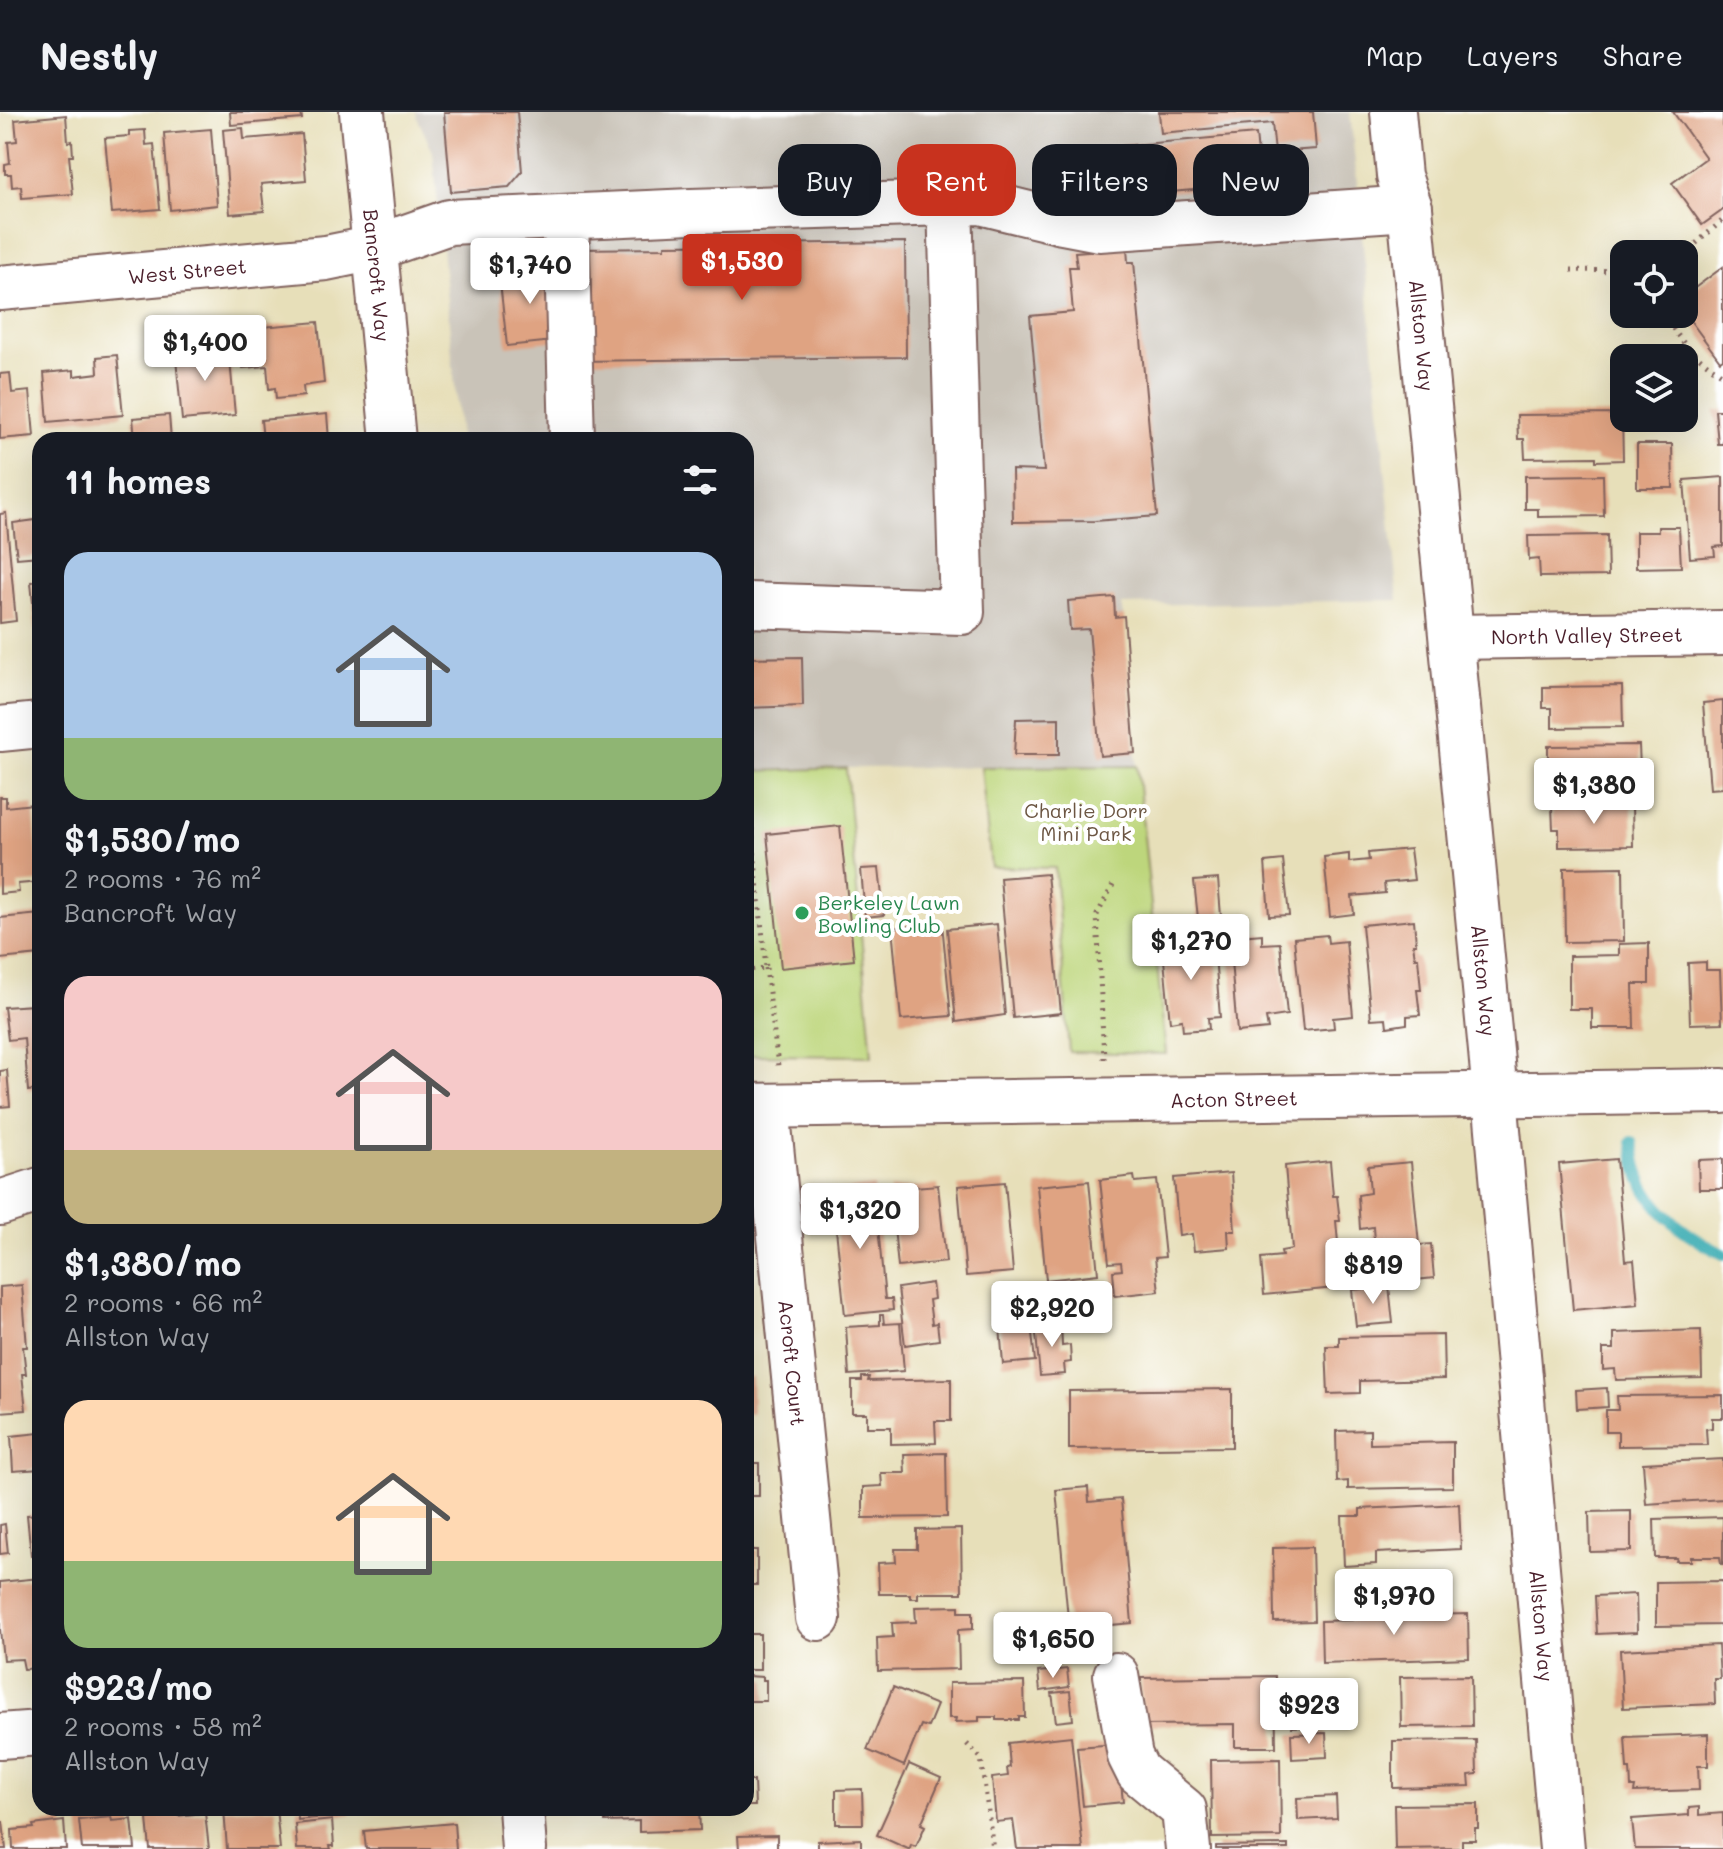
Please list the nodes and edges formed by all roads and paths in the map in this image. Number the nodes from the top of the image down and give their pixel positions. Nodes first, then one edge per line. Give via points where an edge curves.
1 (362, 112) edge
2 (1393, 112) edge
3 (897, 204) edge
4 (1410, 208) junction
5 (1016, 211) edge
6 (950, 216) edge
7 (566, 218) junction
8 (1723, 220) edge
9 (1698, 242) edge
10 (375, 248) junction
11 (1571, 270) dead end
12 (1610, 271) edge
13 (0, 288) edge
14 (1671, 328) edge
15 (1723, 375) edge
16 (392, 432) edge
17 (572, 432) edge
18 (754, 605) edge
19 (1723, 633) edge
20 (1453, 637) junction
21 (32, 726) edge
22 (0, 729) edge
23 (754, 851) edge
24 (1115, 881) dead end
25 (766, 968) junction
26 (754, 969) edge
27 (1723, 1091) edge
28 (1494, 1092) junction
29 (1106, 1101) junction
30 (765, 1106) edge
31 (32, 1193) edge
32 (0, 1203) edge
33 (818, 1618) dead end
34 (1116, 1675) dead end
35 (32, 1734) edge
36 (0, 1736) edge
37 (967, 1744) dead end
38 (522, 1816) edge
39 (524, 1849) edge
40 (993, 1849) edge
41 (1188, 1849) edge
42 (1562, 1849) edge

1 - 10 street, Bancroft Way
2 - 4 street, Allston Way via 1399,176
3 - 7 street, West Street
4 - 5 street, West Street via 1099,229
4 - 20 street, Allston Way
6 - 18 street via 962,612
7 - 10 street, West Street via 449,222
7 - 17 street
8 - 9 path
10 - 13 street, West Street via 326,258
10 - 16 street, Bancroft Way
11 - 12 path
14 - 15 path
19 - 20 street, North Valley Street
20 - 28 street, Allston Way
21 - 22 street
23 - 25 path
24 - 29 path via 1097,915
25 - 26 path
25 - 30 path
27 - 28 street, Acton Street
28 - 29 street, Acton Street
28 - 42 street, Allston Way
29 - 30 street, Acton Street
30 - 33 street, Acroft Court
31 - 32 street
34 - 41 street via 1130,1756 1138,1772 1184,1810
35 - 36 street
37 - 40 path via 981,1758
38 - 39 street

